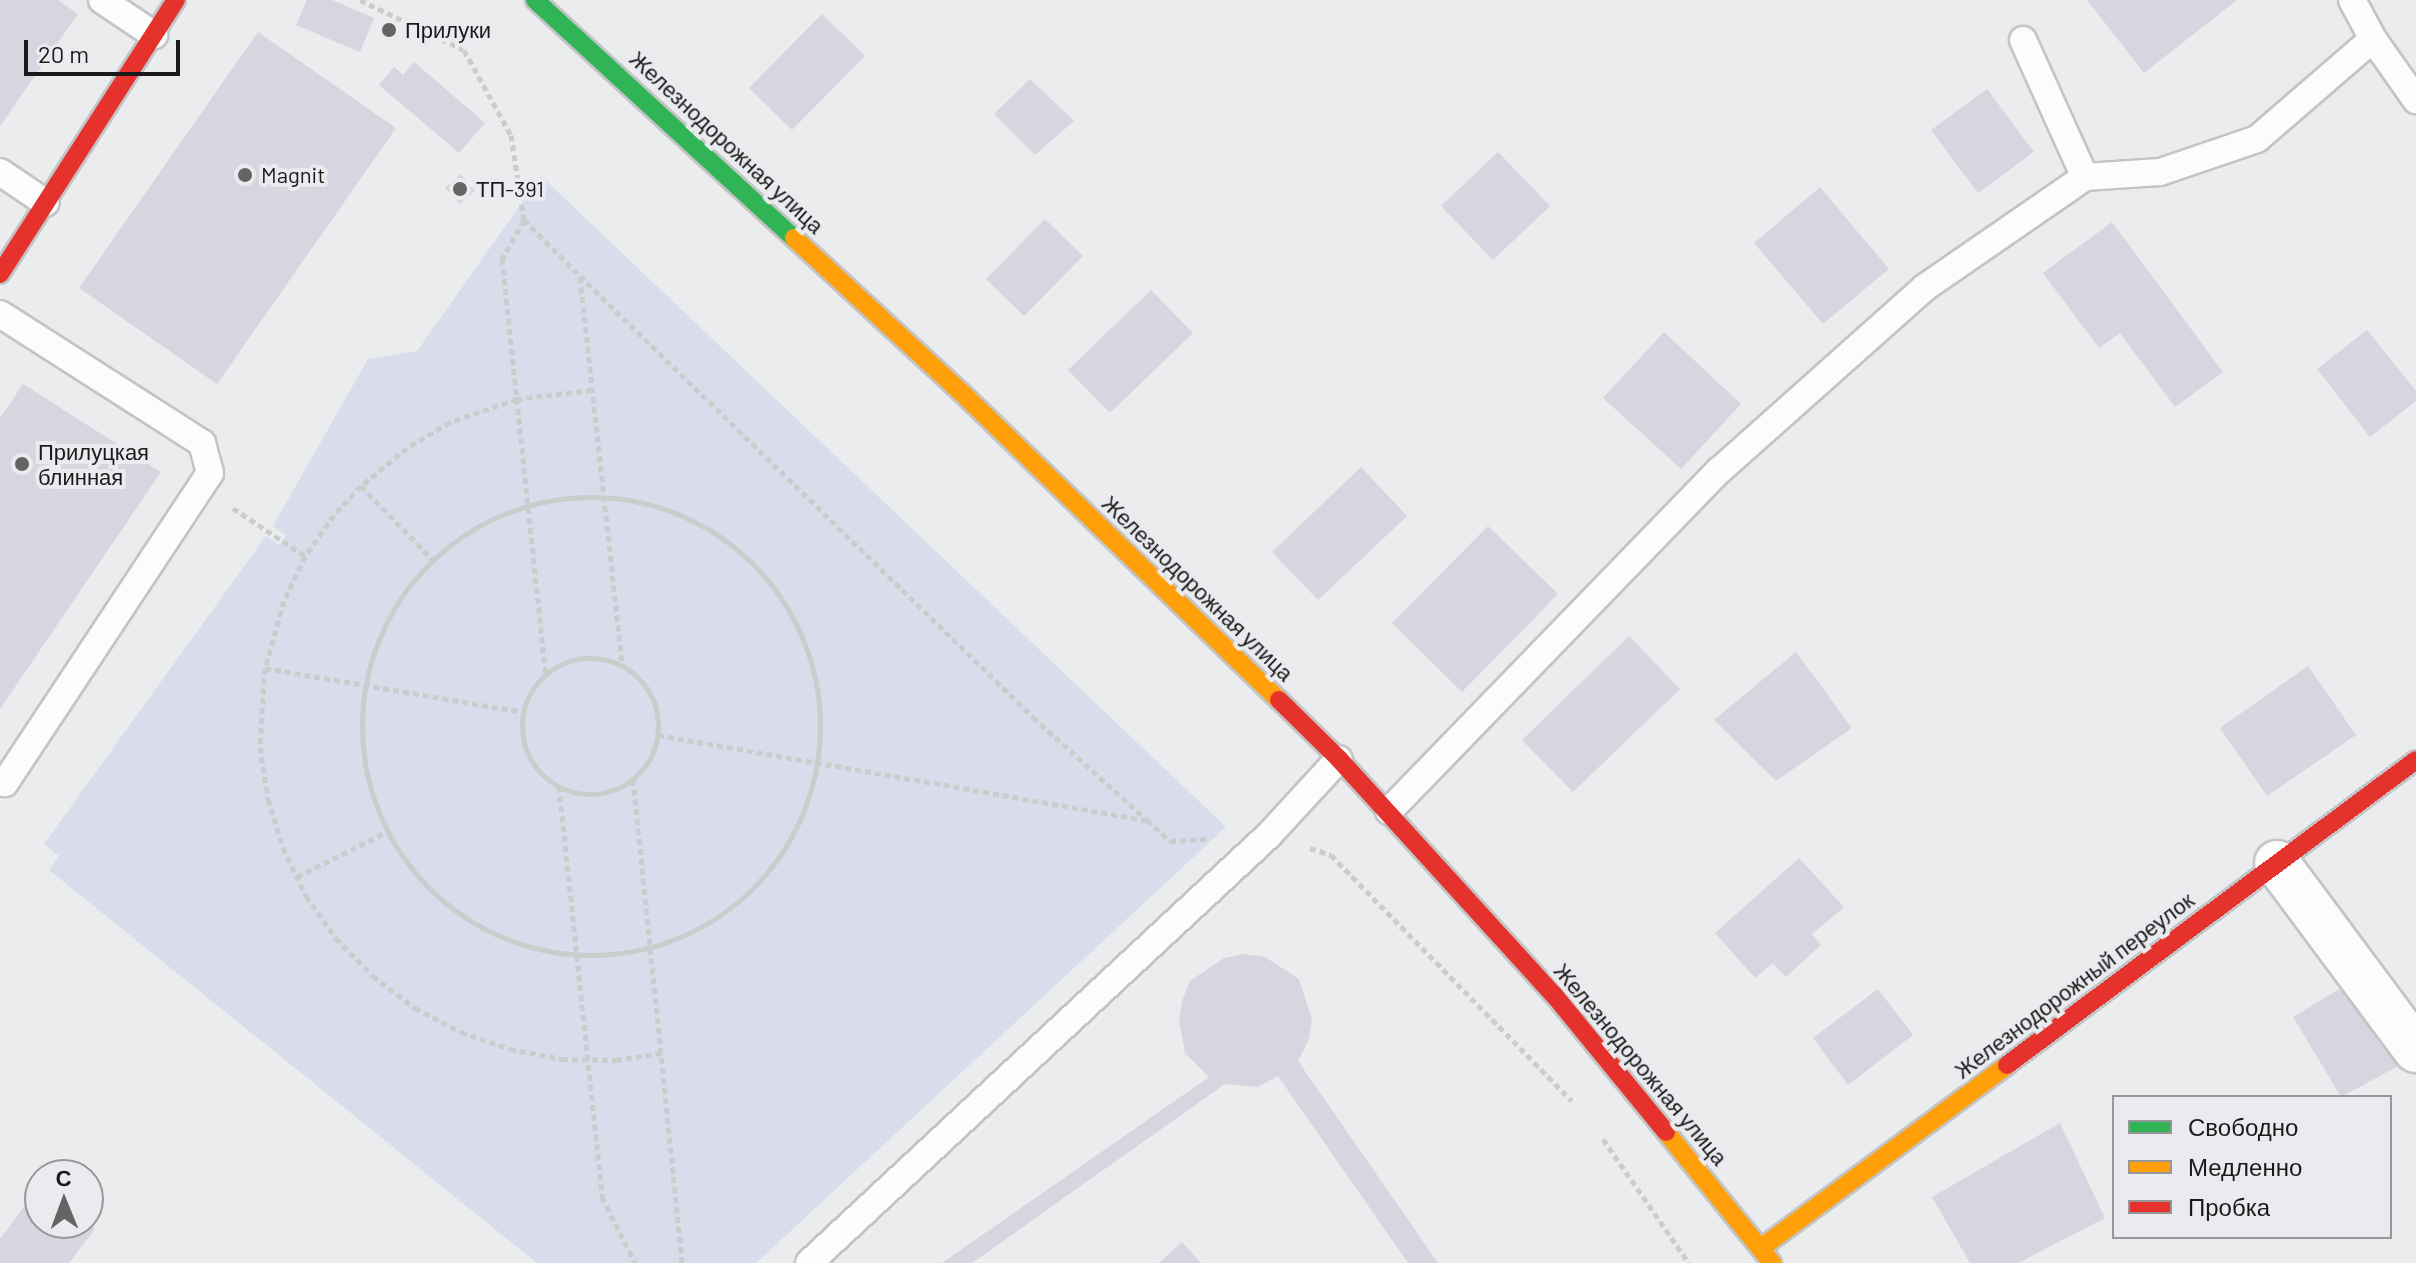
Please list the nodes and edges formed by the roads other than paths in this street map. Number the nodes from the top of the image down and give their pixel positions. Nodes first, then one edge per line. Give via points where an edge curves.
1 (102, 0) edge
2 (176, 0) edge
3 (535, 0) edge
4 (2352, 0) edge
5 (154, 35) junction
6 (2373, 39) junction
7 (2023, 40) dead end
8 (2416, 100) edge
9 (0, 172) edge
10 (2085, 177) junction
11 (46, 203) junction
12 (0, 274) edge
13 (0, 314) edge
14 (1339, 759) junction
15 (2416, 760) edge
16 (5, 783) dead end
17 (1389, 811) junction
18 (2277, 863) junction
19 (2416, 1050) edge
20 (1767, 1256) edge
21 (809, 1263) edge

1 - 5 lane
2 - 5 street
3 - 14 street, Железнодорожная улица via 961,392
4 - 6 lane
5 - 11 street
6 - 8 lane
6 - 10 lane via 2257,139 2160,172
7 - 10 lane
9 - 11 lane
10 - 17 lane via 1924,288 1720,470
11 - 12 street
13 - 16 lane via 202,443 210,473
14 - 17 street, Железнодорожная улица
14 - 21 lane via 1269,835
15 - 18 street, Железнодорожный переулок
17 - 20 street, Железнодорожная улица via 1554,995
18 - 19 street
18 - 20 street, Железнодорожный переулок

